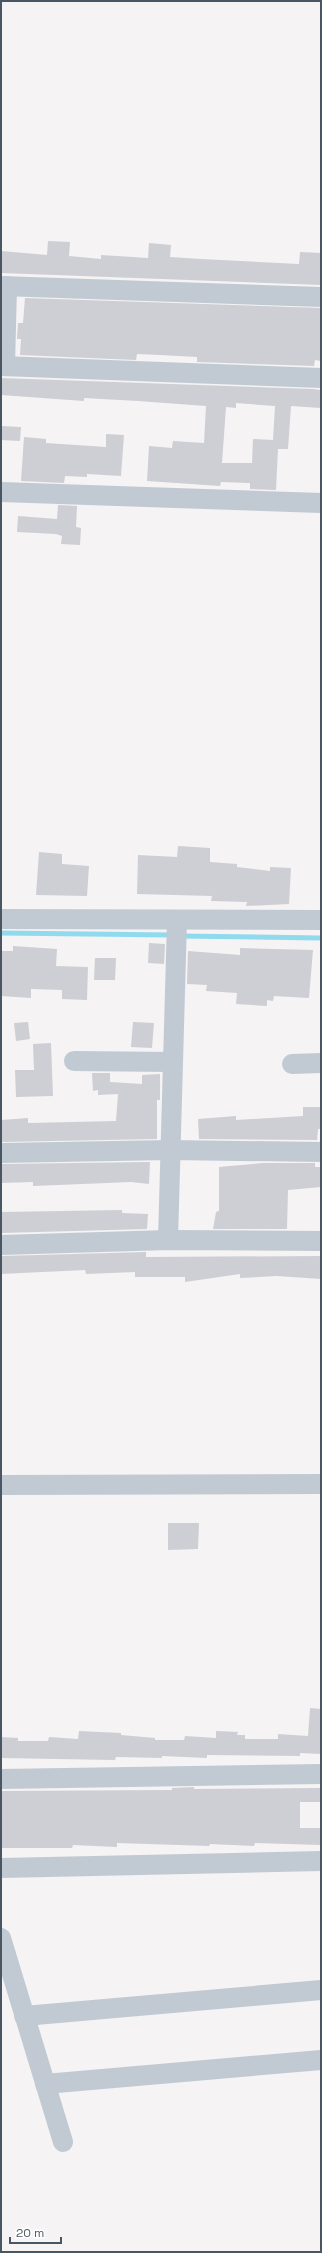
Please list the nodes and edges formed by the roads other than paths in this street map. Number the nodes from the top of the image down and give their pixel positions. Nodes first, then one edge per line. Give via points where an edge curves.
1 (4, 286) edge
2 (321, 297) edge
3 (3, 366) edge
4 (321, 378) edge
5 (1, 492) edge
6 (321, 503) edge
7 (1, 919) edge
8 (321, 920) edge
9 (177, 930) junction
10 (74, 1061) dead end
11 (172, 1062) junction
12 (321, 1063) edge
13 (292, 1064) dead end
14 (170, 1150) junction
15 (321, 1152) edge
16 (1, 1153) edge
17 (168, 1240) junction
18 (321, 1241) edge
19 (1, 1245) edge
20 (321, 1484) edge
21 (1, 1485) edge
22 (321, 1774) edge
23 (1, 1779) edge
24 (321, 1861) edge
25 (1, 1868) edge
26 (1, 1938) edge
27 (321, 1990) edge
28 (24, 2016) junction
29 (321, 2060) edge
30 (45, 2084) junction
31 (63, 2142) dead end

1 - 2 street
1 - 3 street
3 - 4 street
5 - 6 street
7 - 9 street
8 - 9 street
9 - 11 street
10 - 11 street
11 - 14 street
12 - 13 street
14 - 15 street
14 - 16 street
14 - 17 street
17 - 18 street
17 - 19 street
20 - 21 street
22 - 23 street
24 - 25 street
26 - 28 street
27 - 28 street
28 - 30 street
29 - 30 street
30 - 31 street

